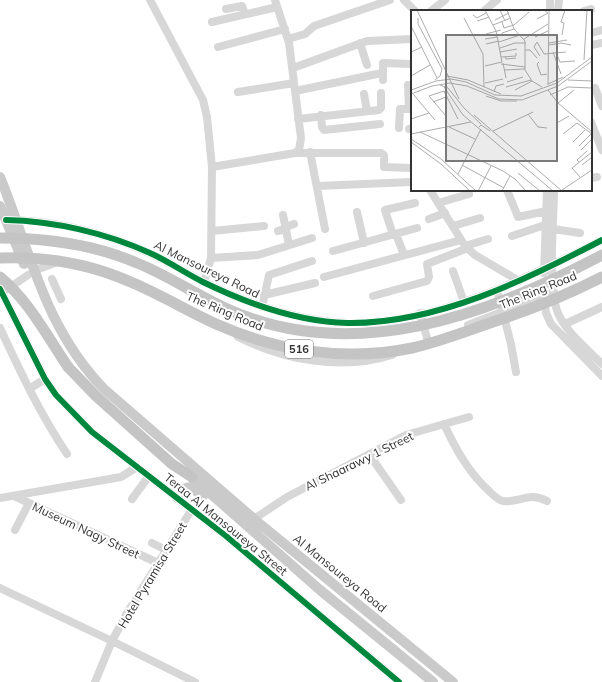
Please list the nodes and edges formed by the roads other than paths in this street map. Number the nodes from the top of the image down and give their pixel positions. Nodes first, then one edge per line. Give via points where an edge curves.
1 (150, 0) edge
2 (390, 0) edge
3 (404, 0) edge
4 (445, 0) edge
5 (497, 0) edge
6 (550, 0) edge
7 (276, 3) edge
8 (226, 9) dead end
9 (414, 10) edge
10 (432, 10) edge
11 (484, 10) dead end
12 (549, 10) edge
13 (245, 14) junction
14 (212, 22) dead end
15 (285, 29) junction
16 (602, 30) edge
17 (592, 33) edge
18 (288, 38) junction
19 (411, 39) edge
20 (360, 43) junction
21 (602, 43) edge
22 (592, 45) edge
23 (218, 47) dead end
24 (411, 64) edge
25 (367, 65) dead end
26 (293, 68) junction
27 (408, 85) dead end
28 (295, 87) junction
29 (596, 89) edge
30 (238, 92) dead end
31 (381, 93) dead end
32 (364, 94) dead end
33 (602, 106) edge
34 (410, 109) edge
35 (367, 111) junction
36 (321, 115) junction
37 (298, 118) junction
38 (380, 124) dead end
39 (592, 125) edge
40 (399, 128) dead end
41 (602, 150) edge
42 (310, 152) junction
43 (295, 153) junction
44 (212, 167) junction
45 (411, 168) edge
46 (0, 177) edge
47 (411, 182) edge
48 (317, 186) junction
49 (431, 191) edge
50 (507, 191) edge
51 (547, 191) edge
52 (554, 191) edge
53 (469, 194) dead end
54 (415, 203) dead end
55 (438, 203) junction
56 (0, 206) edge
57 (357, 212) dead end
58 (546, 212) junction
59 (445, 213) junction
60 (283, 215) dead end
61 (480, 218) dead end
62 (429, 219) dead end
63 (10, 220) junction
64 (294, 224) dead end
65 (545, 225) junction
66 (264, 226) dead end
67 (453, 226) junction
68 (417, 228) dead end
69 (283, 229) junction
70 (325, 229) dead end
71 (553, 229) junction
72 (212, 231) junction
73 (580, 233) dead end
74 (394, 234) junction
75 (512, 236) dead end
76 (0, 238) edge
77 (312, 238) dead end
78 (488, 238) dead end
79 (602, 240) edge
80 (364, 243) junction
81 (465, 245) junction
82 (289, 246) junction
83 (333, 251) dead end
84 (404, 255) junction
85 (602, 255) edge
86 (0, 258) edge
87 (211, 258) junction
88 (312, 261) dead end
89 (553, 266) junction
90 (544, 270) junction
91 (453, 271) dead end
92 (31, 273) junction
93 (0, 277) edge
94 (324, 277) dead end
95 (602, 277) edge
96 (519, 281) junction
97 (204, 282) junction
98 (316, 283) dead end
99 (497, 290) junction
100 (1, 291) edge
101 (554, 292) junction
102 (40, 294) junction
103 (264, 295) junction
104 (373, 296) dead end
105 (544, 296) junction
106 (61, 299) dead end
107 (464, 302) junction
108 (262, 307) junction
109 (602, 307) edge
110 (556, 308) junction
111 (546, 311) junction
112 (503, 312) junction
113 (420, 313) junction
114 (565, 324) junction
115 (1, 332) edge
116 (428, 341) junction
117 (602, 364) edge
118 (516, 372) dead end
119 (602, 376) edge
120 (45, 379) junction
121 (29, 389) junction
122 (469, 417) dead end
123 (444, 424) junction
124 (66, 454) dead end
125 (369, 454) junction
126 (137, 467) junction
127 (149, 476) junction
128 (192, 477) junction
129 (14, 496) junction
130 (0, 498) edge
131 (177, 498) junction
132 (132, 499) dead end
133 (401, 500) dead end
134 (547, 501) dead end
135 (29, 503) junction
136 (192, 509) junction
137 (237, 517) junction
138 (254, 519) junction
139 (15, 530) dead end
140 (152, 543) dead end
141 (166, 550) junction
142 (158, 563) junction
143 (0, 588) edge
144 (112, 641) junction
145 (450, 681) edge
146 (95, 682) edge
147 (195, 682) edge
148 (399, 682) edge
149 (433, 682) edge

1 - 44 street via 203,100
2 - 18 street via 314,26 305,34
3 - 9 street
4 - 10 street
5 - 11 street
6 - 12 street
7 - 13 street
7 - 15 street
8 - 13 street via 242,6
13 - 14 street
15 - 18 street
15 - 23 street
16 - 17 street
18 - 26 street
19 - 20 street
20 - 25 street
20 - 26 street
21 - 22 street
24 - 28 street via 383,63 382,77
26 - 28 street
27 - 34 street
28 - 30 street
28 - 37 street
29 - 33 street
31 - 35 street via 381,109
32 - 35 street
34 - 40 street via 400,109
35 - 36 street
36 - 37 street
36 - 38 street via 324,130
37 - 43 street via 301,145 300,150
39 - 41 street
42 - 43 street
42 - 45 street via 381,153 384,156 384,167
42 - 48 street
43 - 44 street
44 - 72 street
46 - 63 main road, Al Mansoureya Road
47 - 48 street
48 - 70 street
49 - 55 street
50 - 58 street via 518,217
51 - 58 street
52 - 71 street
53 - 55 street
54 - 74 street via 385,210
55 - 59 street
56 - 63 main road, Al Mansoureya Road
57 - 80 street
58 - 65 street
59 - 62 street
59 - 67 street
60 - 69 street
61 - 67 street
63 - 92 main road, Al Mansoureya Road
63 - 97 street, Al Mansoureya Road via 46,223 120,242 151,254
64 - 69 street
65 - 75 street
65 - 90 street
66 - 72 street
67 - 81 street
68 - 74 street
69 - 82 street
71 - 73 street
71 - 89 street
72 - 87 street
74 - 80 street
74 - 84 street
76 - 85 highway, The Ring Road / 516, bridge via 54,240 110,253 137,263 247,317 295,330 351,335 406,329 460,314 532,290
77 - 82 street
78 - 81 street
79 - 89 street, Al Mansoureya Road
80 - 83 street
81 - 84 street
81 - 96 street via 475,255
81 - 104 street via 427,264 427,281
82 - 87 street via 258,255
84 - 94 street
86 - 95 highway, The Ring Road / 516, bridge via 46,259 91,268 134,283 238,333 286,347 336,353 386,352 434,342 533,308
87 - 97 street
88 - 103 street via 272,273 267,278
89 - 90 street, Al Mansoureya Road
89 - 101 street
90 - 96 street, Al Mansoureya Road
90 - 105 street
91 - 107 street
92 - 100 street
92 - 102 main road, Al Mansoureya Road
92 - 116 street via 56,263 81,266 126,282 268,351 297,358 369,361 390,356
93 - 128 highway, bridge via 12,286 28,306 68,366 172,464
96 - 99 street, Al Mansoureya Road
97 - 108 street, Al Mansoureya Road
98 - 103 street
99 - 107 street, Al Mansoureya Road
99 - 112 street
100 - 120 street, Teraa Al Mansoureya Street
101 - 105 street
101 - 110 street
102 - 106 street via 53,283
102 - 128 main road, Al Mansoureya Road via 70,354 88,379
102 - 138 main road, Al Mansoureya Road via 65,338 90,374 104,389
103 - 108 street
105 - 111 street
105 - 112 street
107 - 113 street, Al Mansoureya Road
108 - 113 street, Al Mansoureya Road via 300,316 348,322 392,319
109 - 114 street
110 - 111 street
110 - 114 street
111 - 119 street via 551,324
112 - 116 street
112 - 118 street
113 - 116 street
114 - 117 street
115 - 121 street
120 - 121 street
120 - 126 street, Teraa Al Mansoureya Street via 92,432
121 - 124 street
122 - 123 street, Al Shaarawy 1 Street
123 - 125 street, Al Shaarawy 1 Street via 406,435
123 - 134 street via 464,462 497,498 505,501 535,496
125 - 133 street
125 - 138 street, Al Shaarawy 1 Street via 287,497
126 - 127 street, Teraa Al Mansoureya Street
126 - 129 street via 121,477
127 - 131 street, Teraa Al Mansoureya Street
127 - 132 street
128 - 137 main road, Al Mansoureya Road
129 - 130 street
129 - 135 street, Museum Nagy Street
131 - 136 street, Teraa Al Mansoureya Street
131 - 137 main road via 190,487 224,512
135 - 139 street
135 - 142 street, Museum Nagy Street
136 - 141 street, Hotel Pyramisa Street
136 - 148 street, Teraa Al Mansoureya Street
137 - 149 main road, Al Mansoureya Road via 320,590
138 - 145 main road, Al Mansoureya Road
140 - 141 street
141 - 142 street, Hotel Pyramisa Street
142 - 144 street, Hotel Pyramisa Street
143 - 144 street
144 - 146 street, Hotel Pyramisa Street
144 - 147 street

